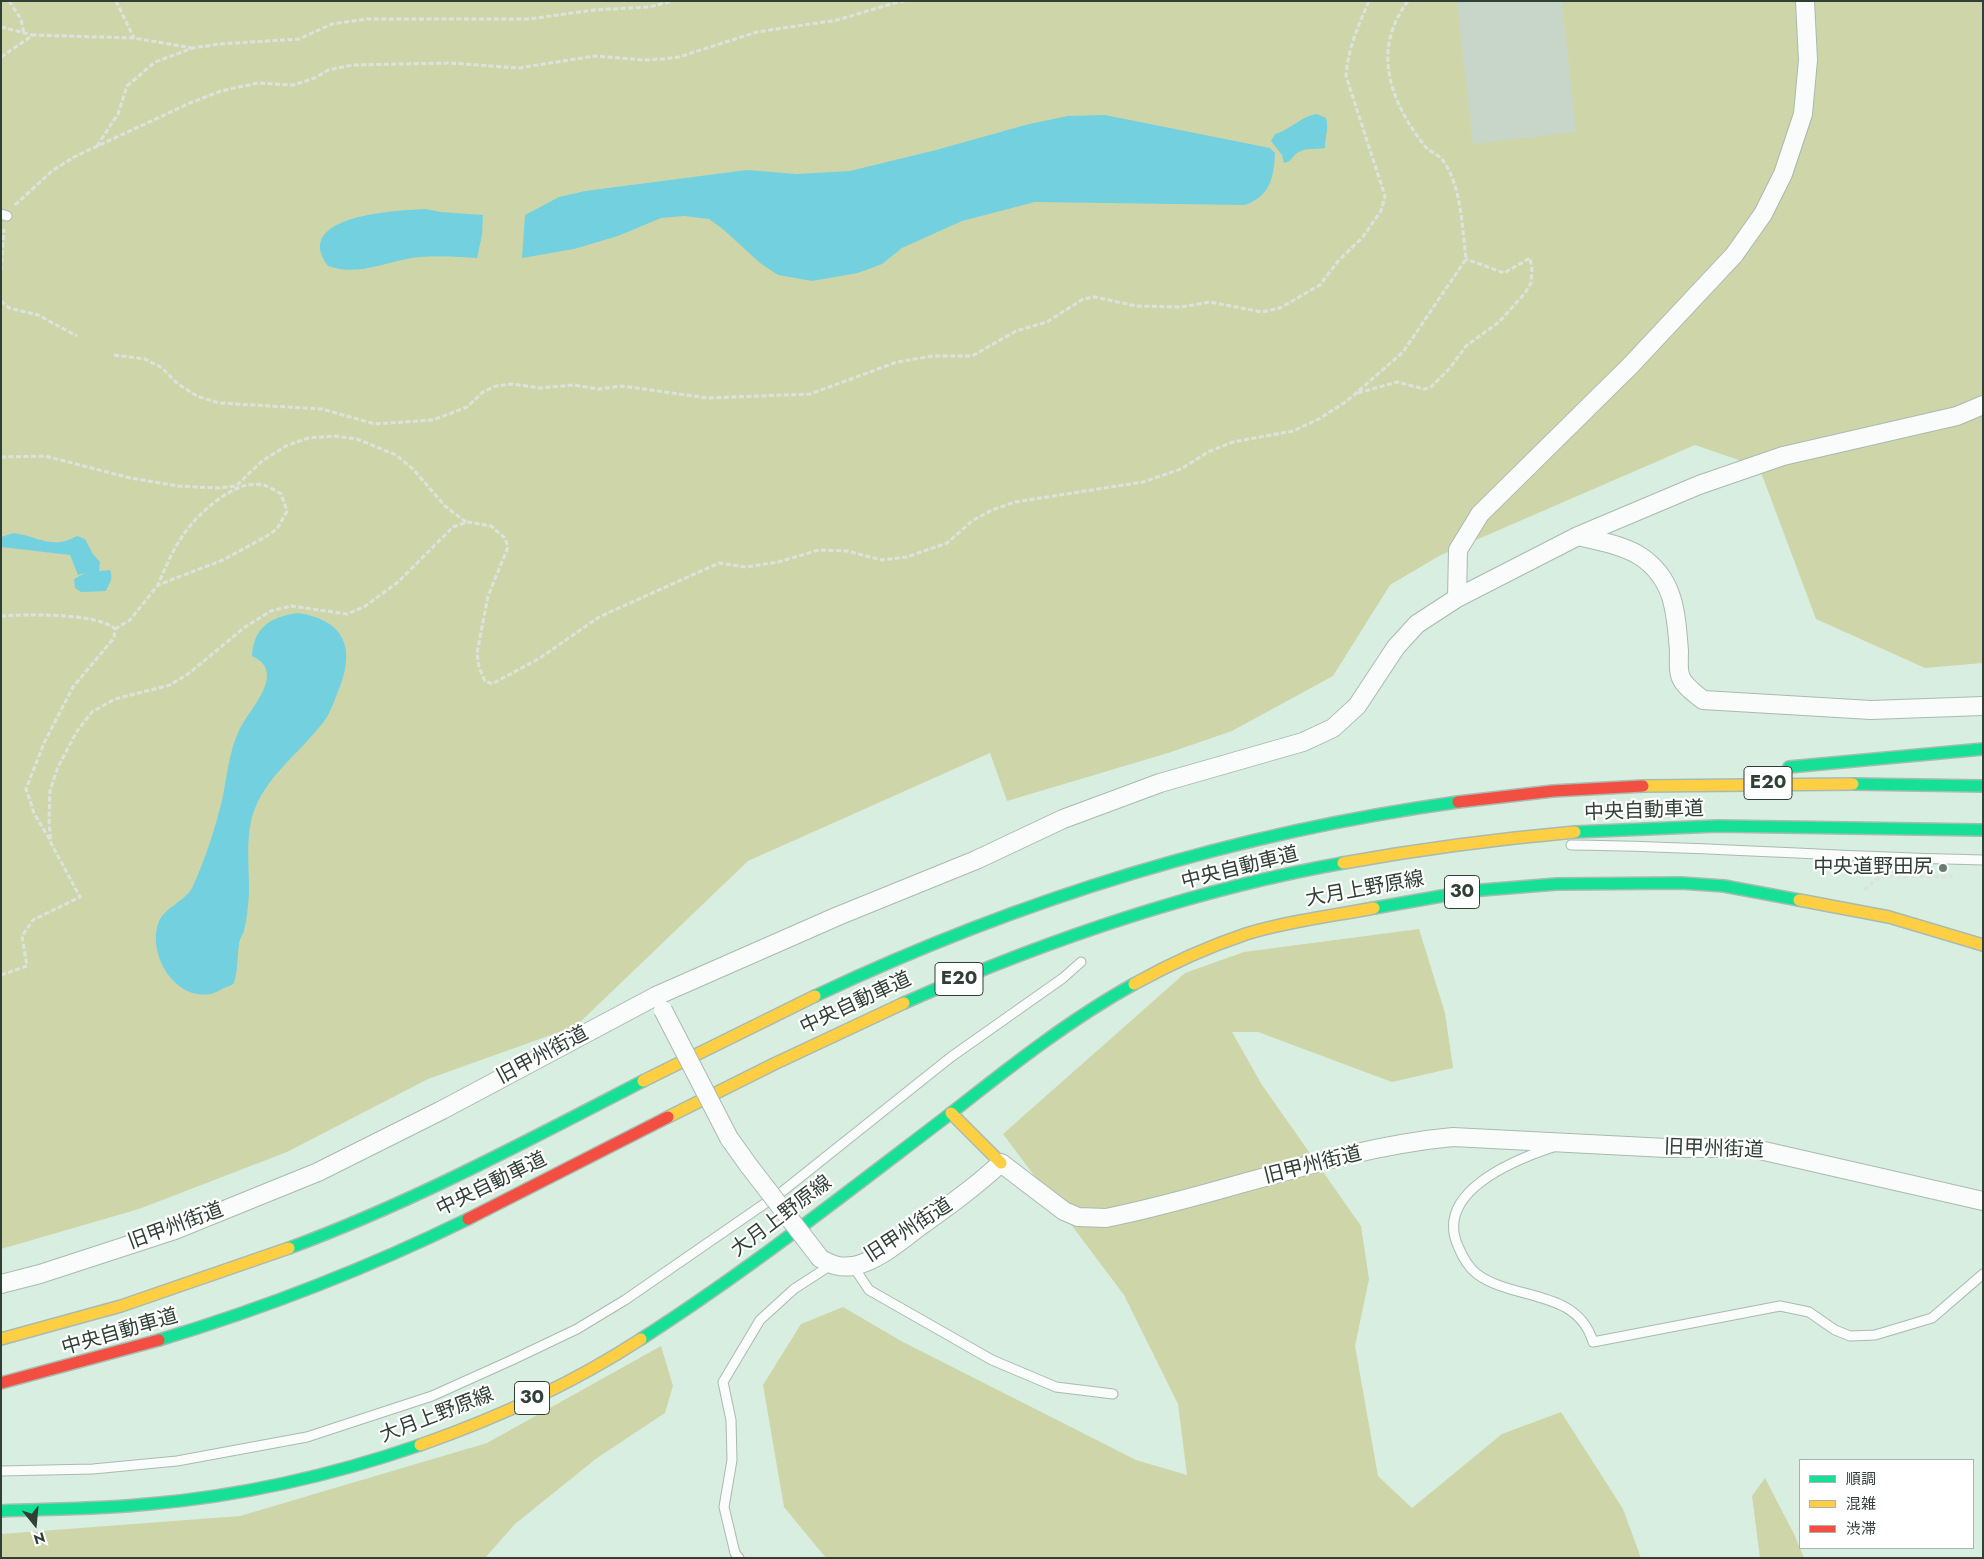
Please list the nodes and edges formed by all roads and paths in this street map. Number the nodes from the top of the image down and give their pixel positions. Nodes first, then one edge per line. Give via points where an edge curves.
1 (9, 1) edge
2 (116, 1) edge
3 (673, 1) edge
4 (909, 1) edge
5 (1369, 1) edge
6 (1408, 1) edge
7 (1805, 1) edge
8 (1, 27) edge
9 (24, 34) junction
10 (33, 35) junction
11 (134, 38) junction
12 (193, 48) junction
13 (1, 57) edge
14 (96, 146) junction
15 (4, 215) edge
16 (1466, 259) junction
17 (1, 270) edge
18 (1, 301) edge
19 (77, 336) dead end
20 (114, 355) dead end
21 (1357, 393) junction
22 (1983, 405) edge
23 (1, 457) edge
24 (236, 486) junction
25 (467, 522) junction
26 (1578, 536) junction
27 (158, 586) junction
28 (1457, 598) junction
29 (1, 616) edge
30 (115, 630) junction
31 (1983, 706) edge
32 (1983, 749) edge
33 (1779, 768) dead end
34 (1730, 773) dead end
35 (1983, 786) edge
36 (1553, 791) junction
37 (1983, 830) edge
38 (51, 843) junction
39 (1463, 845) junction
40 (1542, 845) dead end
41 (1562, 845) dead end
42 (1983, 860) edge
43 (1951, 870) dead end
44 (1880, 876) dead end
45 (1983, 945) edge
46 (1081, 962) dead end
47 (1, 975) edge
48 (660, 1003) junction
49 (951, 1113) junction
50 (1560, 1144) junction
51 (1001, 1163) junction
52 (1983, 1201) edge
53 (826, 1262) junction
54 (853, 1266) junction
55 (1983, 1274) edge
56 (1, 1284) edge
57 (1, 1339) edge
58 (1, 1383) edge
59 (1113, 1394) dead end
60 (1, 1471) edge
61 (1, 1510) edge
62 (739, 1558) edge

1 - 9 path via 21,19
2 - 11 path
3 - 12 path via 649,7 529,19 367,19 332,24 299,39
4 - 14 path via 837,20 757,32 663,59 595,56 518,68 451,63 353,65 328,70 315,78 293,84 258,83 221,91
5 - 20 path via 1355,32 1346,76 1385,196 1381,211 1362,238 1320,285 1295,301 1272,310 1262,312 1210,302 1181,307 1136,306 1095,297 1083,299 1047,322 1016,331 972,356 897,362 810,394 708,398 622,386 540,388 512,384 496,386 483,392 467,407 433,420 375,424 322,409 219,403 197,396 162,368 145,359
6 - 16 path via 1393,30 1387,72 1400,109 1426,148 1444,161 1454,182
7 - 28 street via 1808,60 1803,114 1784,174 1763,214 1734,255 1630,366 1480,514 1458,550
8 - 9 path
9 - 10 path
10 - 11 path
10 - 13 path
11 - 12 path
12 - 14 path via 155,62 127,86 118,114
14 - 15 path via 52,171
15 - 17 path
16 - 21 path via 1403,352
16 - 21 path via 1504,273 1530,258 1531,283 1499,322 1466,346 1430,388 1397,382
18 - 19 path via 9,308 38,315
21 - 25 path via 1319,420 1294,431 1233,442 1182,468 1143,482 1015,502 992,510 972,521 947,544 906,557 882,560 847,551 819,550 746,567 719,563 599,617 540,658 492,684 485,681 478,667 477,653 488,596 508,547 505,538 491,526
22 - 26 street, 旧甲州街道 via 1957,416 1783,456 1699,486
23 - 24 path via 45,456 106,473 178,486
24 - 25 path via 286,446 308,438 334,436 357,439 396,455 413,469 445,506
24 - 27 path via 200,513 184,532
24 - 27 path via 265,486 281,494 287,511 277,529 223,560
25 - 38 path via 453,528 398,582 364,607 347,614 291,606 271,611 170,685 115,699 92,712 77,731 58,767 50,791
26 - 28 street, 旧甲州街道
26 - 31 street via 1616,545 1640,556 1659,572 1671,591 1677,615 1680,675 1703,700 1871,710
27 - 30 path via 130,620
28 - 48 street, 旧甲州街道 via 1417,624 1396,647 1356,706 1334,728 1304,742 1160,783 1063,819 976,860 838,916
29 - 30 path via 53,615 109,623
30 - 38 path via 114,638 73,687 26,789 34,813
32 - 33 main road
34 - 36 main road
35 - 36 main road, 中央自動車道 / E20 via 1798,783
36 - 57 main road, 中央自動車道 / E20 via 1455,802 1332,822 1216,847 977,925 859,974 462,1173 265,1260 161,1296
37 - 39 main road, 中央自動車道 / E20 via 1675,827 1548,835
38 - 47 path via 80,897 33,920 22,936 27,966
39 - 40 lane
39 - 58 main road, 中央自動車道 / E20 via 1329,866 1221,891 1116,922 997,963 883,1010 484,1211 374,1262 273,1304 178,1337
41 - 42 lane via 1661,846
43 - 44 path via 1951,877
45 - 49 main road, 大月上野原線 / 30 via 1889,917 1724,886 1638,882 1470,891 1291,923 1247,934 1175,961 1108,998
46 - 60 lane via 951,1057 783,1191 625,1300 577,1329 512,1360 432,1396 307,1437 177,1461 93,1469
48 - 53 street, bridge via 728,1138
48 - 56 street, 旧甲州街道 via 318,1172 175,1230
49 - 51 main road
49 - 61 main road, 大月上野原線 / 30 via 701,1300 619,1353 526,1402 355,1466 273,1486 152,1504
50 - 51 street, 旧甲州街道 via 1453,1138 1424,1140 1337,1158 1133,1212 1090,1219 1064,1211
50 - 52 street, 旧甲州街道 via 1751,1148
50 - 55 lane via 1522,1157 1494,1173 1459,1204 1452,1226 1460,1251 1478,1275 1550,1299 1579,1317 1588,1327 1593,1342 1780,1306 1809,1312 1850,1336 1875,1335 1932,1318
51 - 54 street, 旧甲州街道 via 977,1185 879,1256
53 - 54 street, 旧甲州街道
53 - 62 lane via 760,1320 723,1382 731,1420 732,1460 724,1508
54 - 59 lane via 869,1290 992,1360 1056,1387

